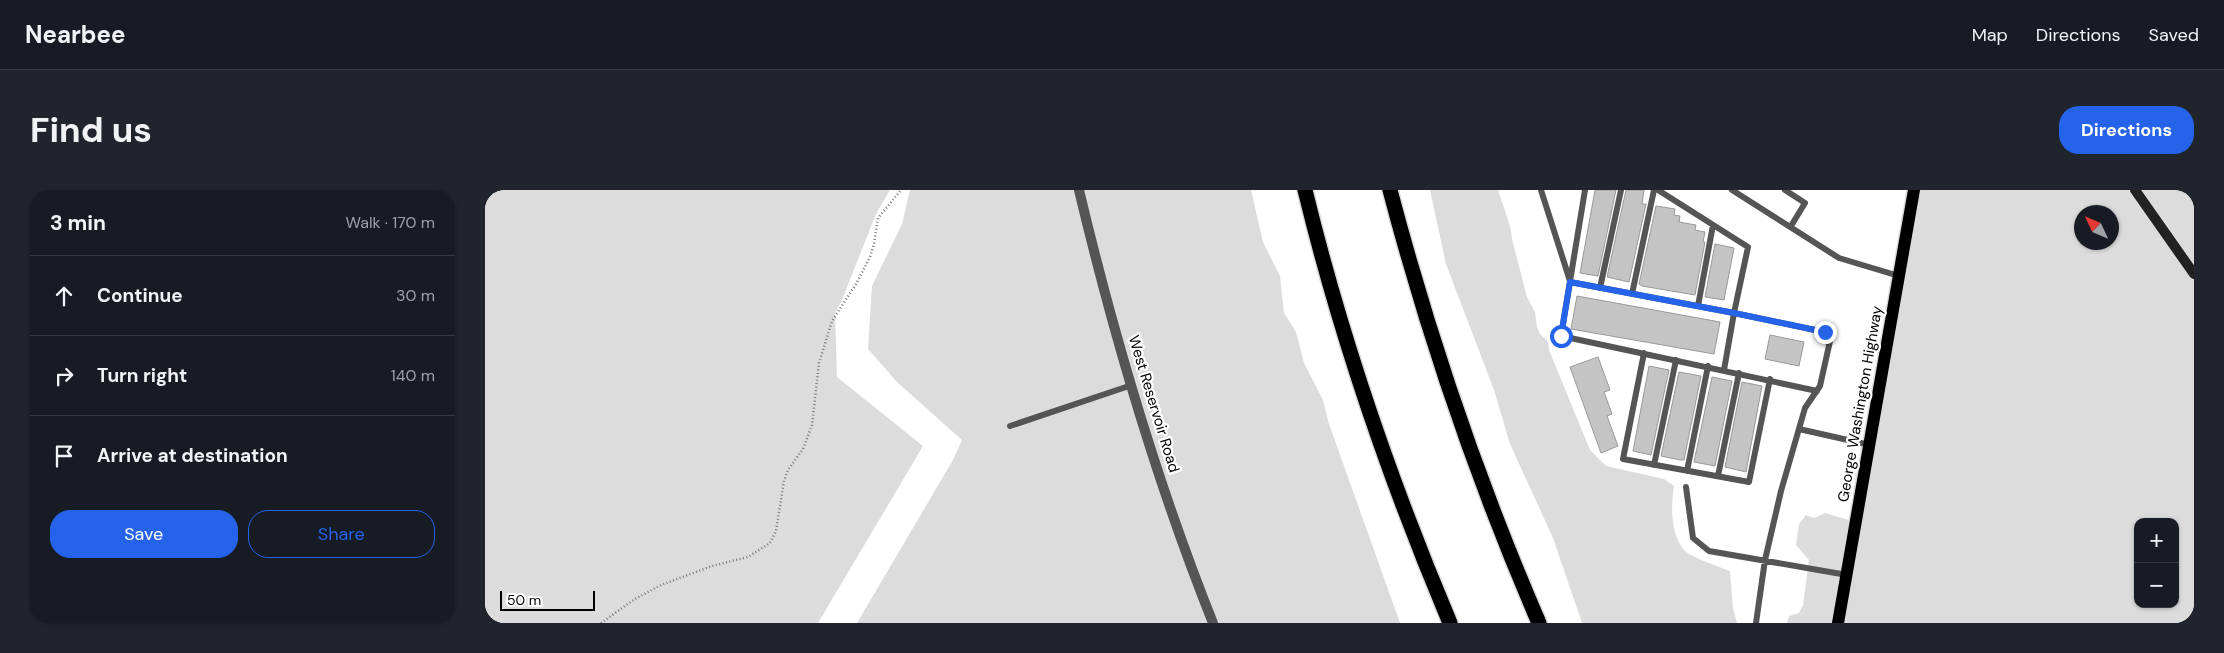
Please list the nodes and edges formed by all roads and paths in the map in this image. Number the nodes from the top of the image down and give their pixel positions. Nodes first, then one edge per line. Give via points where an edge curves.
1 (901, 190) edge
2 (1079, 190) edge
3 (1305, 190) edge
4 (1390, 190) edge
5 (1541, 190) edge
6 (1585, 190) edge
7 (1621, 190) edge
8 (1654, 190) edge
9 (1658, 190) edge
10 (1732, 190) edge
11 (1785, 190) edge
12 (1915, 190) edge
13 (2135, 190) edge
14 (1713, 225) junction
15 (1791, 226) junction
16 (2194, 274) edge
17 (1899, 276) junction
18 (1570, 282) junction
19 (1600, 288) junction
20 (1632, 294) junction
21 (1698, 306) junction
22 (1734, 313) junction
23 (1644, 353) junction
24 (1676, 360) junction
25 (1707, 366) junction
26 (1724, 370) junction
27 (1739, 373) junction
28 (1770, 379) junction
29 (1132, 385) junction
30 (1817, 391) junction
31 (1010, 426) dead end
32 (1799, 430) junction
33 (1869, 445) junction
34 (1654, 464) junction
35 (1687, 471) junction
36 (1718, 476) junction
37 (1686, 488) dead end
38 (1765, 560) junction
39 (1847, 575) junction
40 (601, 623) edge
41 (1213, 623) edge
42 (1450, 623) edge
43 (1539, 623) edge
44 (1755, 623) edge
45 (1838, 623) edge

1 - 40 path via 878,218 870,257 833,321 819,363 812,425 784,481 776,531 770,543 748,557 661,585
2 - 29 street, West Reservoir Road
3 - 42 highway via 1372,419
4 - 43 highway via 1456,411
5 - 18 lane
6 - 18 lane
7 - 19 lane
8 - 20 lane
9 - 14 lane
10 - 15 lane
11 - 15 lane via 1805,203
12 - 17 main road, George Washington Highway
13 - 16 street
14 - 21 lane
14 - 22 lane via 1748,247
15 - 17 lane via 1839,258
17 - 33 main road, George Washington Highway
18 - 19 lane
18 - 23 lane via 1561,336
19 - 20 lane
20 - 21 lane
21 - 22 lane
22 - 26 lane
22 - 30 lane via 1825,332 1831,340
23 - 24 lane
23 - 34 lane via 1623,459
24 - 25 lane
24 - 34 lane
25 - 26 lane
25 - 35 lane
26 - 27 lane
27 - 28 lane
27 - 36 lane
28 - 30 lane
28 - 36 lane via 1749,482
29 - 31 lane
29 - 41 street, West Reservoir Road via 1168,499
30 - 32 lane via 1805,408
32 - 33 lane
32 - 38 lane
33 - 39 main road, George Washington Highway
34 - 35 lane
35 - 36 lane
37 - 38 lane via 1693,538 1709,550
38 - 39 lane
38 - 44 lane
39 - 45 main road, George Washington Highway

